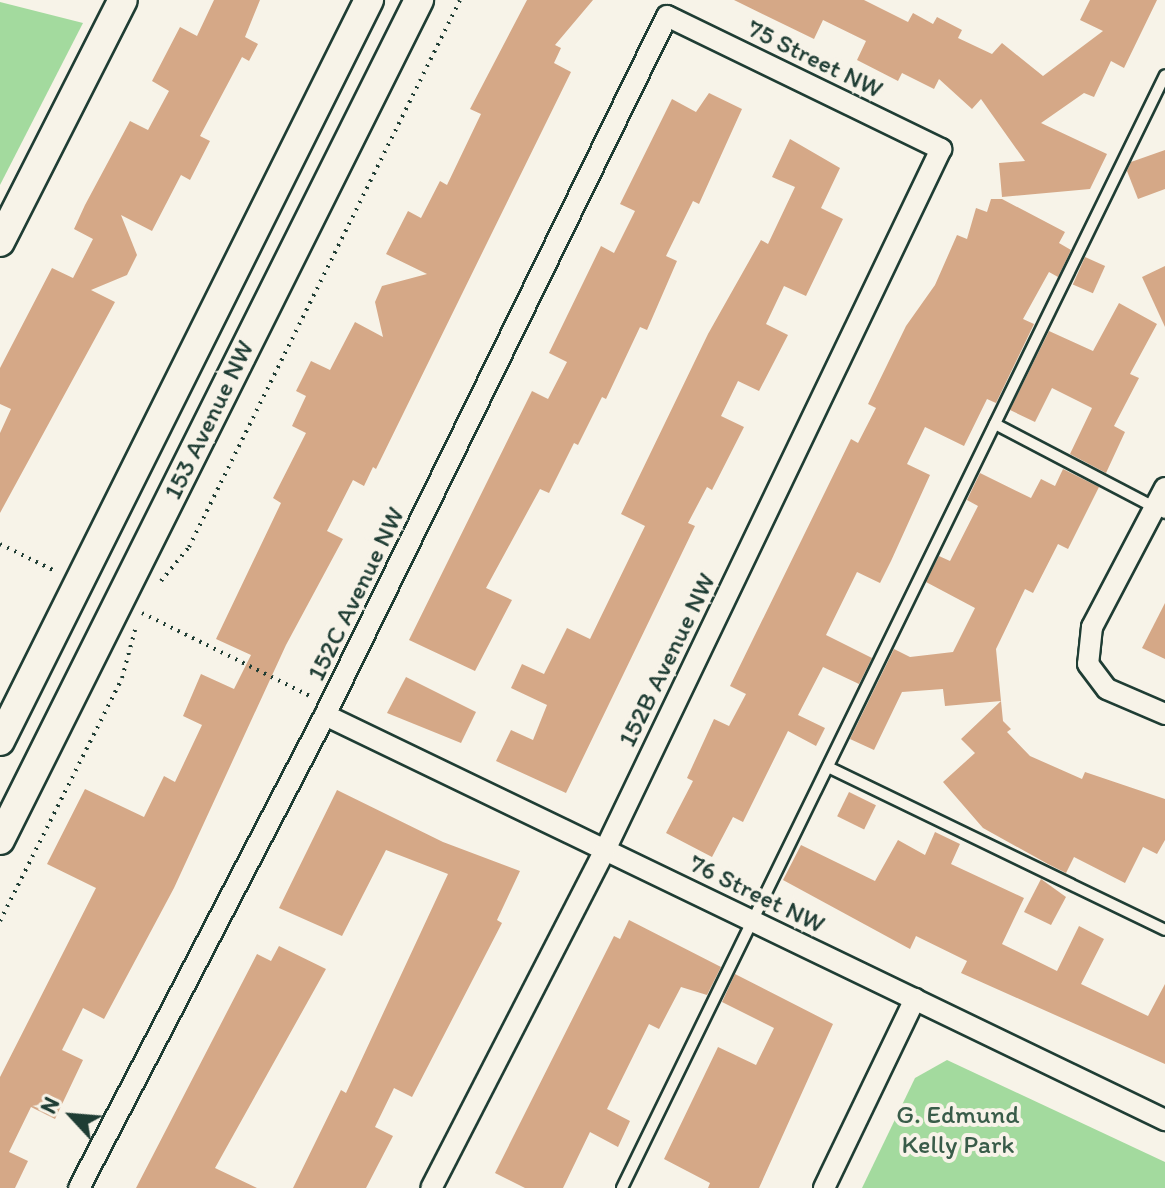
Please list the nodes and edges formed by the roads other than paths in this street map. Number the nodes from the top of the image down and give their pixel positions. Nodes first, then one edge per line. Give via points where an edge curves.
1 (123, 0) edge
2 (369, 0) edge
3 (419, 0) edge
4 (667, 16) joint
5 (1165, 75) edge
6 (1152, 103) junction
7 (1165, 109) edge
8 (941, 149) joint
9 (0, 242) edge
10 (995, 424) junction
11 (1165, 488) edge
12 (1160, 510) edge
13 (328, 710) junction
14 (1165, 714) edge
15 (0, 741) edge
16 (828, 767) junction
17 (0, 840) edge
18 (605, 850) junction
19 (753, 921) junction
20 (1165, 930) edge
21 (915, 999) junction
22 (1165, 1120) edge
23 (79, 1188) edge
24 (431, 1188) edge
25 (622, 1188) edge
26 (824, 1188) edge

1 - 9 main road
2 - 15 main road, 153 Avenue NW
3 - 17 main road, 153 Avenue NW via 130,607
4 - 8 street, 75 Street NW
4 - 13 street, 152C Avenue NW
5 - 6 lane
6 - 7 lane
6 - 10 lane
8 - 18 street, 152B Avenue NW
10 - 12 lane
10 - 16 lane
11 - 12 street
12 - 14 street via 1092,627 1088,664 1107,689
13 - 18 street, 76 Street NW
13 - 23 street, 152C Avenue NW
16 - 19 lane
16 - 20 lane
18 - 19 street, 76 Street NW
18 - 24 street, 152B Avenue NW
19 - 21 street, 76 Street NW
19 - 25 lane
21 - 22 street, 76 Street NW
21 - 26 street

